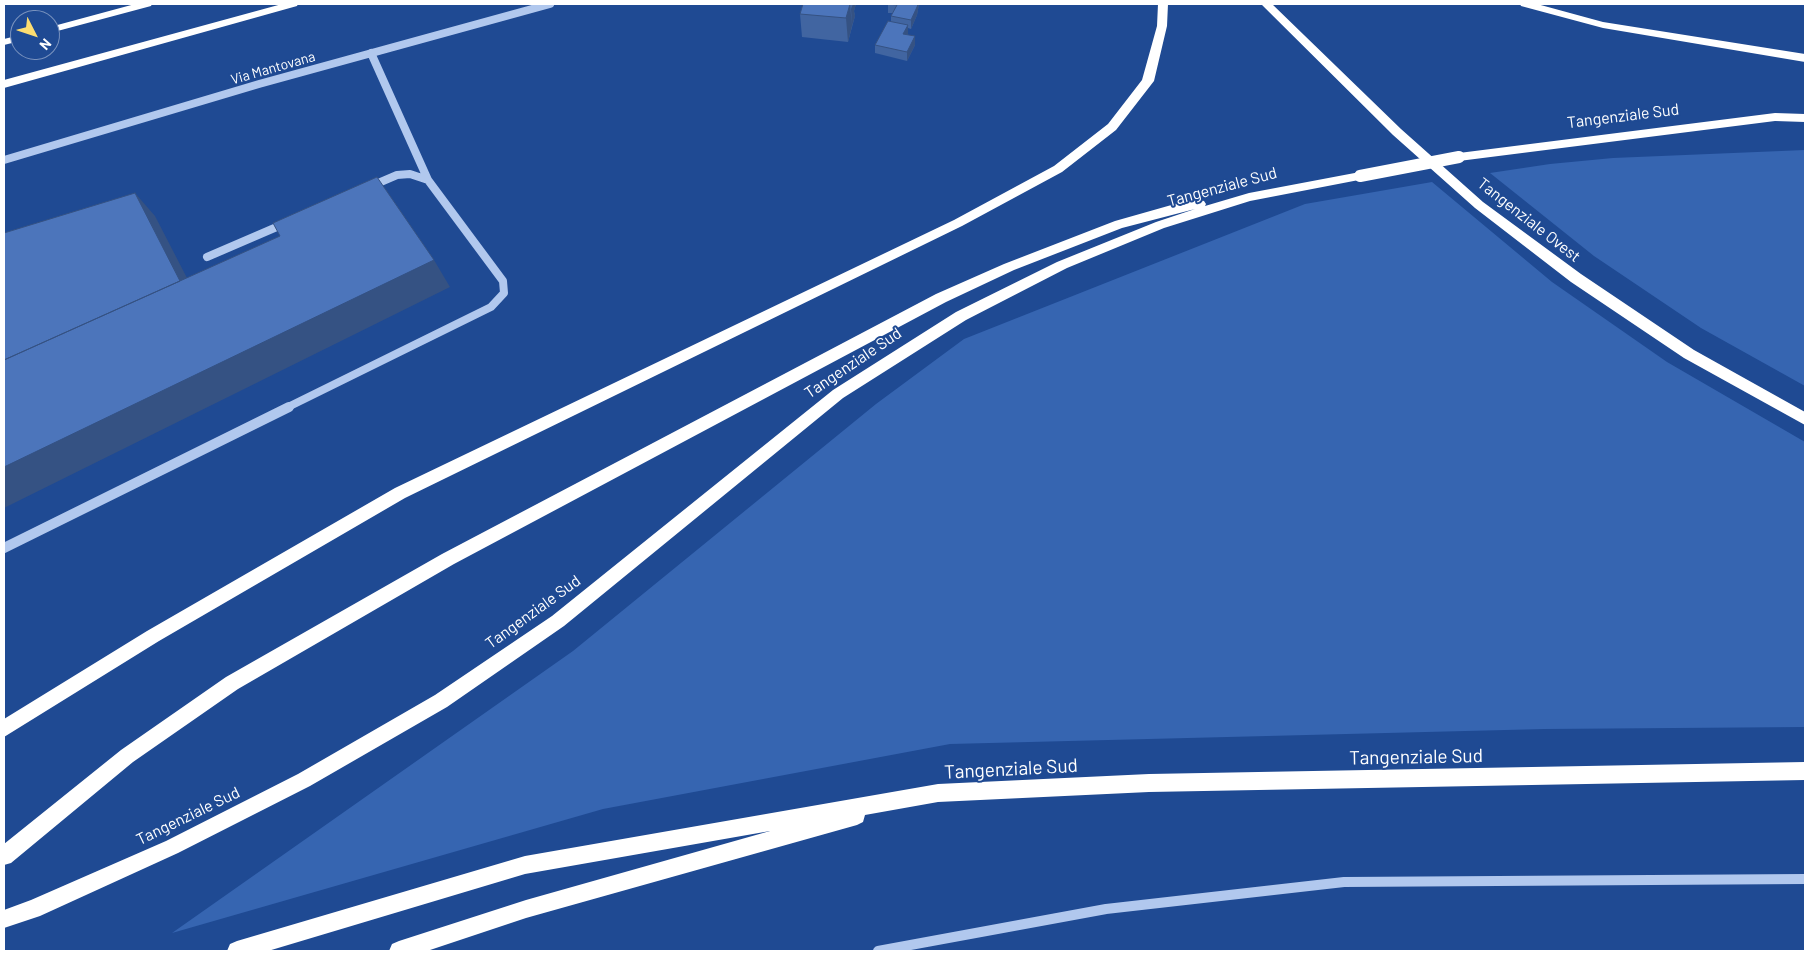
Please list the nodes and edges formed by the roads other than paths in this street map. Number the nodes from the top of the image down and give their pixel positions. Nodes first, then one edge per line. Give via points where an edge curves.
1 (133, 4) edge
2 (147, 4) edge
3 (293, 4) edge
4 (550, 4) edge
5 (1163, 4) edge
6 (1266, 4) edge
7 (1525, 4) edge
8 (77, 23) junction
9 (60, 27) edge
10 (371, 53) junction
11 (1805, 58) edge
12 (4, 84) edge
13 (1805, 118) edge
14 (4, 160) edge
15 (428, 180) junction
16 (360, 191) edge
17 (1249, 197) junction
18 (297, 218) edge
19 (206, 257) dead end
20 (1805, 419) edge
21 (4, 548) edge
22 (4, 729) edge
23 (1805, 771) edge
24 (938, 793) junction
25 (4, 856) edge
26 (1805, 879) edge
27 (4, 919) edge
28 (237, 951) edge
29 (399, 951) edge
30 (878, 951) edge

1 - 8 highway
2 - 8 highway
3 - 12 highway
4 - 10 street, Via Mantovana
5 - 22 highway via 1162,26 1148,81 1112,127 1058,169 949,227 400,493 153,636
6 - 20 highway, Tangenziale Ovest via 1397,132 1479,205 1576,278 1688,354
7 - 11 highway via 1603,25
8 - 9 highway
10 - 14 street, Via Mantovana
10 - 15 street
13 - 17 highway, Tangenziale Sud, bridge via 1775,117 1459,157
15 - 16 street via 410,174 397,175
15 - 21 street via 503,282 504,293 491,306
17 - 25 highway via 1182,207 1119,224 1009,267 941,298 448,559 232,683 127,756
17 - 27 highway, Tangenziale Sud via 1160,225 1070,262 961,316 838,394 558,621 441,701 304,780 172,847
18 - 19 street
23 - 24 highway, Tangenziale Sud via 1149,783
24 - 28 highway, Tangenziale Sud via 525,865
24 - 29 highway via 526,909
26 - 30 lane via 1344,882 1106,909

